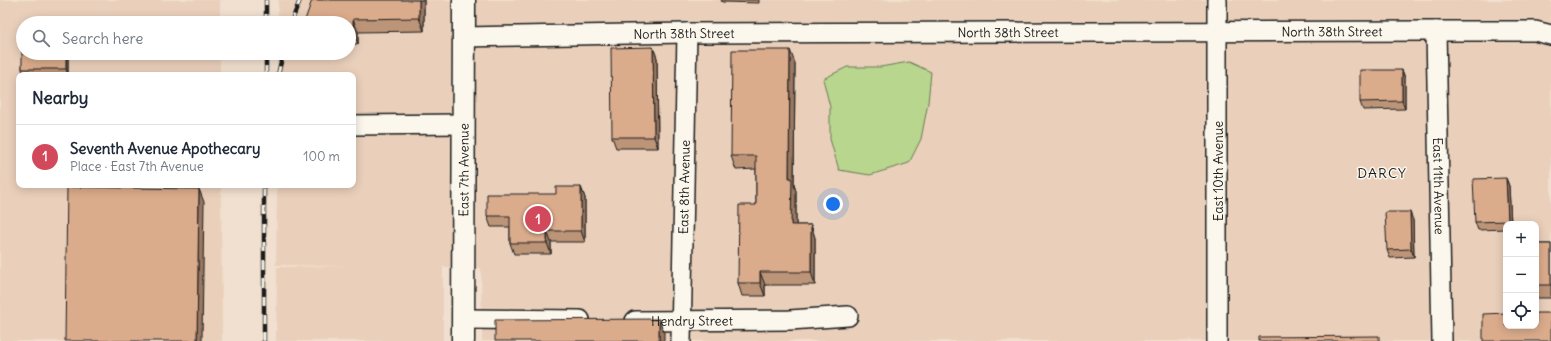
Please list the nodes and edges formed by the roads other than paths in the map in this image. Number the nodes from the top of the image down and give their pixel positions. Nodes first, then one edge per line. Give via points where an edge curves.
1 (464, 0) edge
2 (1217, 0) edge
3 (1436, 30) junction
4 (1217, 31) junction
5 (687, 33) junction
6 (1551, 35) edge
7 (464, 37) junction
8 (464, 124) junction
9 (356, 125) edge
10 (848, 316) dead end
11 (463, 319) junction
12 (595, 320) edge
13 (618, 320) edge
14 (681, 321) junction
15 (463, 341) edge
16 (681, 341) edge
17 (1217, 341) edge
18 (1442, 341) edge

1 - 7 street, East 7th Avenue
2 - 4 street, East 10th Avenue
3 - 4 street, North 38th Street
3 - 6 street, North 38th Street via 1535,31
3 - 18 street, East 11th Avenue
4 - 5 street, North 38th Street
4 - 17 street, East 10th Avenue
5 - 7 street, North 38th Street
5 - 14 street, East 8th Avenue
7 - 8 street, East 7th Avenue
8 - 9 street
8 - 11 street, East 7th Avenue
10 - 14 street, Hendry Street via 790,320
11 - 12 street
11 - 15 street, East 7th Avenue
13 - 14 street, Hendry Street
14 - 16 street, East 8th Avenue

